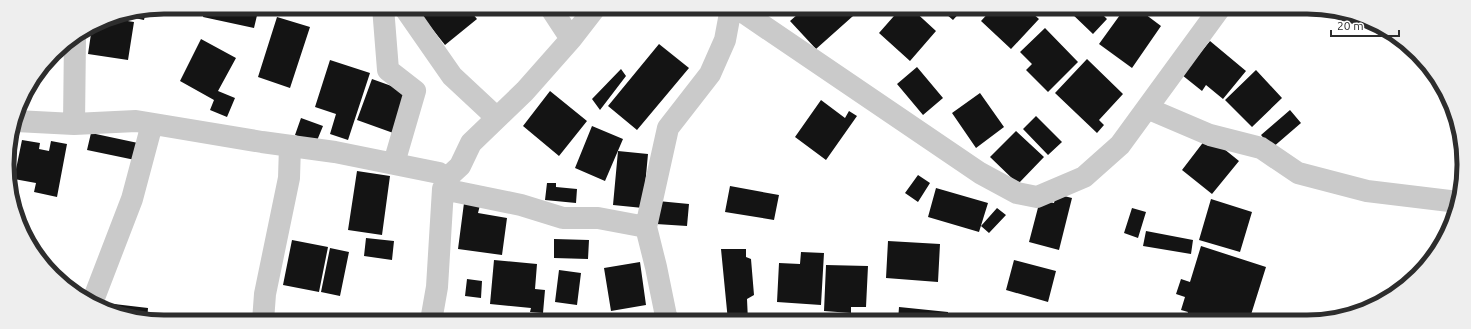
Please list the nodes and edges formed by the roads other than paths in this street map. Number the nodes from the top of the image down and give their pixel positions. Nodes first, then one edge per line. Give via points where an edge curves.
1 (383, 14) edge
2 (409, 14) edge
3 (554, 14) edge
4 (590, 14) edge
5 (730, 14) edge
6 (746, 14) edge
7 (1216, 14) edge
8 (571, 39) junction
9 (75, 44) edge
10 (1149, 109) junction
11 (496, 117) junction
12 (20, 121) edge
13 (74, 124) junction
14 (152, 124) junction
15 (290, 146) junction
16 (394, 163) junction
17 (445, 184) junction
18 (1452, 201) edge
19 (646, 227) junction
20 (94, 297) edge
21 (263, 315) edge
22 (432, 315) edge
23 (666, 315) edge

1 - 16 street via 388,70 415,91
2 - 11 street via 452,76
3 - 8 street
4 - 8 street
5 - 19 street via 725,40 710,74 668,128
6 - 10 street via 980,173 1017,192 1037,197 1084,177 1120,145
7 - 10 street
8 - 11 street via 525,91
9 - 13 street
10 - 18 street via 1210,134 1261,148 1298,173 1367,191
11 - 17 street via 471,143 460,166
12 - 13 street
13 - 14 street via 127,121
14 - 15 street
14 - 20 street via 132,199
15 - 16 street
15 - 21 street via 289,178 265,294
16 - 17 street via 439,173
17 - 19 street via 563,218 598,218
17 - 22 street via 437,287
19 - 23 street

